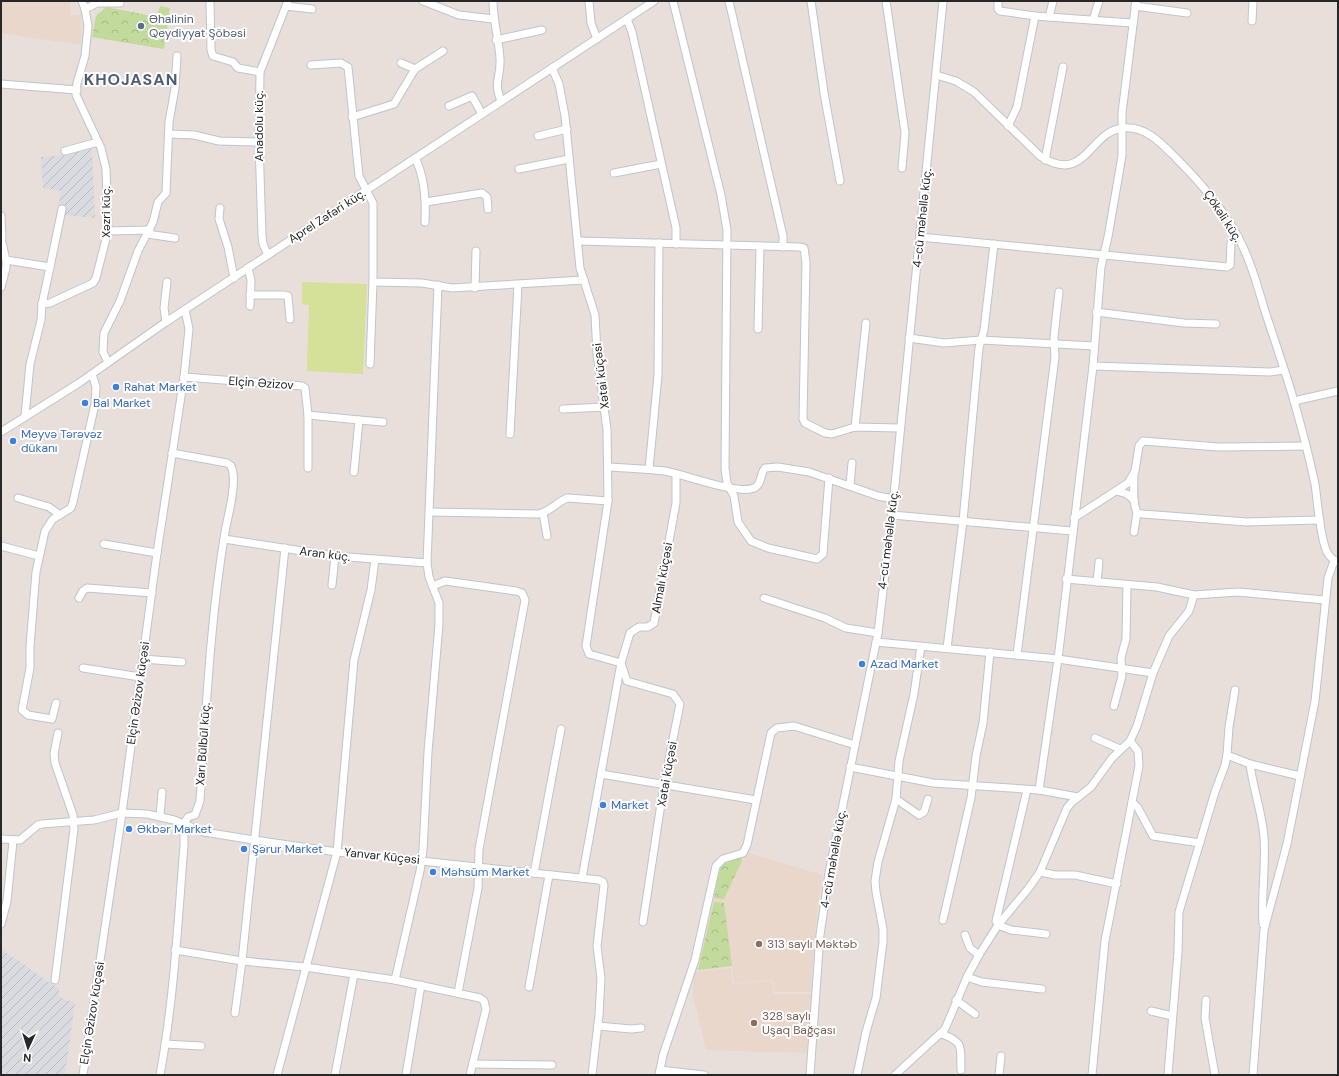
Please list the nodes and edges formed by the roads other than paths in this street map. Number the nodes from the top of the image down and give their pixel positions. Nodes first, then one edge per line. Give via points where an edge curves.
1 (82, 1) edge
2 (120, 1) edge
3 (210, 1) edge
4 (423, 1) edge
5 (492, 1) edge
6 (589, 1) edge
7 (654, 1) edge
8 (673, 1) edge
9 (729, 1) edge
10 (811, 1) edge
11 (886, 1) edge
12 (943, 1) edge
13 (998, 1) edge
14 (1052, 1) edge
15 (1099, 1) edge
16 (1253, 1) edge
17 (1135, 3) edge
18 (287, 4) edge
19 (85, 9) junction
20 (312, 9) dead end
21 (1187, 13) dead end
22 (1035, 16) junction
23 (1049, 17) junction
24 (493, 19) junction
25 (627, 19) junction
26 (1093, 20) junction
27 (1252, 21) dead end
28 (1132, 24) junction
29 (542, 30) dead end
30 (597, 39) junction
31 (496, 40) junction
32 (443, 51) dead end
33 (177, 56) dead end
34 (401, 63) dead end
35 (311, 65) dead end
36 (1063, 66) dead end
37 (552, 68) junction
38 (416, 69) junction
39 (260, 72) junction
40 (936, 75) junction
41 (1, 84) edge
42 (77, 90) junction
43 (501, 101) junction
44 (449, 106) dead end
45 (482, 114) junction
46 (352, 117) junction
47 (1008, 126) junction
48 (1122, 128) junction
49 (567, 129) junction
50 (169, 134) junction
51 (538, 136) dead end
52 (98, 142) junction
53 (259, 142) junction
54 (65, 151) dead end
55 (415, 158) junction
56 (569, 159) junction
57 (1045, 160) junction
58 (661, 164) junction
59 (902, 168) dead end
60 (519, 169) dead end
61 (614, 173) dead end
62 (840, 181) dead end
63 (367, 190) junction
64 (426, 202) junction
65 (220, 208) dead end
66 (62, 209) dead end
67 (488, 209) dead end
68 (1, 216) edge
69 (425, 222) dead end
70 (108, 231) junction
71 (149, 232) junction
72 (1238, 236) junction
73 (920, 237) junction
74 (2, 238) edge
75 (175, 238) dead end
76 (578, 241) junction
77 (659, 243) junction
78 (676, 244) junction
79 (994, 244) junction
80 (727, 246) junction
81 (760, 246) junction
82 (783, 246) junction
83 (476, 251) dead end
84 (268, 255) junction
85 (1104, 255) junction
86 (6, 260) junction
87 (50, 266) junction
88 (248, 268) junction
89 (234, 278) junction
90 (584, 280) junction
91 (167, 282) dead end
92 (373, 282) junction
93 (438, 285) junction
94 (518, 285) junction
95 (1, 287) edge
96 (475, 288) junction
97 (1059, 292) dead end
98 (250, 295) junction
99 (42, 304) junction
100 (250, 306) dead end
101 (185, 310) junction
102 (1096, 312) junction
103 (290, 319) dead end
104 (166, 322) junction
105 (866, 323) dead end
106 (1216, 324) dead end
107 (758, 329) dead end
108 (909, 338) junction
109 (981, 340) junction
110 (1054, 343) junction
111 (1094, 346) junction
112 (108, 362) junction
113 (370, 364) dead end
114 (1093, 366) junction
115 (1284, 370) junction
116 (92, 374) junction
117 (184, 377) junction
118 (1338, 391) edge
119 (1294, 401) junction
120 (605, 407) junction
121 (563, 409) dead end
122 (308, 415) junction
123 (25, 416) junction
124 (359, 420) junction
125 (384, 422) dead end
126 (855, 427) junction
127 (900, 428) junction
128 (1, 432) edge
129 (510, 434) dead end
130 (1306, 446) junction
131 (172, 453) junction
132 (852, 463) dead end
133 (608, 467) junction
134 (308, 468) dead end
135 (649, 469) junction
136 (1135, 471) junction
137 (354, 472) dead end
138 (676, 474) junction
139 (829, 478) junction
140 (850, 485) junction
141 (730, 489) junction
142 (1117, 491) junction
143 (18, 498) dead end
144 (893, 499) junction
145 (1134, 500) junction
146 (608, 501) junction
147 (430, 512) junction
148 (543, 513) junction
149 (1138, 513) junction
150 (60, 515) junction
151 (892, 515) junction
152 (1074, 518) junction
153 (1320, 520) junction
154 (963, 521) junction
155 (1034, 527) junction
156 (1072, 531) junction
157 (1134, 532) dead end
158 (547, 536) dead end
159 (224, 539) junction
160 (104, 544) dead end
161 (1, 546) edge
162 (285, 548) junction
163 (157, 553) junction
164 (39, 556) junction
165 (335, 556) junction
166 (375, 559) junction
167 (1099, 562) dead end
168 (1336, 562) edge
169 (427, 563) junction
170 (1066, 579) junction
171 (1098, 582) junction
172 (332, 585) dead end
173 (1127, 585) junction
174 (433, 586) junction
175 (152, 593) junction
176 (1194, 595) junction
177 (79, 598) dead end
178 (764, 598) dead end
179 (1325, 600) junction
180 (878, 633) junction
181 (876, 642) junction
182 (921, 646) junction
183 (947, 648) junction
184 (990, 652) junction
185 (1017, 655) junction
186 (143, 659) junction
187 (1058, 659) junction
188 (182, 662) dead end
189 (621, 663) junction
190 (1122, 667) junction
191 (84, 668) dead end
192 (1153, 674) junction
193 (140, 677) junction
194 (1235, 690) dead end
195 (56, 703) dead end
196 (1114, 706) dead end
197 (561, 729) dead end
198 (58, 733) dead end
199 (1095, 738) dead end
200 (1130, 741) junction
201 (855, 745) junction
202 (1120, 749) junction
203 (1227, 755) junction
204 (1250, 764) junction
205 (850, 767) junction
206 (600, 774) junction
207 (1300, 776) junction
208 (897, 777) junction
209 (664, 784) junction
210 (973, 787) junction
211 (1026, 790) junction
212 (1039, 790) junction
213 (162, 792) dead end
214 (1078, 797) junction
215 (896, 799) junction
216 (928, 799) dead end
217 (756, 800) junction
218 (1132, 802) junction
219 (122, 813) junction
220 (160, 816) junction
221 (74, 822) junction
222 (184, 824) junction
223 (1, 839) edge
224 (254, 840) junction
225 (13, 841) junction
226 (1200, 843) junction
227 (337, 852) junction
228 (421, 860) junction
229 (478, 867) junction
230 (1040, 872) junction
231 (534, 873) junction
232 (549, 875) junction
233 (582, 878) junction
234 (1117, 884) junction
235 (5, 889) edge
236 (943, 920) dead end
237 (643, 922) dead end
238 (1, 924) edge
239 (998, 925) junction
240 (1264, 930) junction
241 (1046, 934) dead end
242 (966, 935) dead end
243 (175, 950) junction
244 (979, 955) junction
245 (242, 961) junction
246 (305, 967) junction
247 (354, 974) junction
248 (967, 977) junction
249 (55, 980) dead end
250 (395, 980) junction
251 (421, 985) junction
252 (528, 987) dead end
253 (1042, 989) dead end
254 (458, 993) junction
255 (956, 1000) junction
256 (1206, 1000) dead end
257 (1151, 1012) dead end
258 (235, 1013) dead end
259 (975, 1014) dead end
260 (1172, 1016) junction
261 (598, 1026) junction
262 (641, 1028) dead end
263 (942, 1034) junction
264 (165, 1044) junction
265 (201, 1046) dead end
266 (1001, 1056) dead end
267 (473, 1064) junction
268 (552, 1065) dead end
269 (961, 1070) dead end
270 (660, 1072) edge
271 (473, 1074) edge
272 (82, 1075) edge
273 (160, 1075) edge
274 (277, 1075) edge
275 (335, 1075) edge
276 (406, 1075) edge
277 (592, 1075) edge
278 (704, 1075) edge
279 (810, 1075) edge
280 (857, 1075) edge
281 (895, 1075) edge
282 (1001, 1075) edge
283 (1092, 1075) edge
284 (1168, 1075) edge
285 (1215, 1075) edge
286 (1253, 1075) edge

1 - 19 street, Xəzri küç.
2 - 19 street via 98,3
3 - 39 street via 213,56 233,62 238,68
4 - 24 street via 459,15
5 - 24 street
6 - 30 street via 591,23
7 - 25 street, Aprel Zəfəri küç.
8 - 80 street via 721,195
9 - 82 street via 783,236
10 - 62 street
11 - 59 street via 904,127
12 - 40 street, 4-cü məhəllə küç.
13 - 22 street via 1000,11
14 - 23 street
15 - 26 street
16 - 27 street
17 - 21 street
17 - 28 street
18 - 20 street
18 - 39 street, Anadolu küç.
19 - 42 street, Xəzri küç. via 88,26 85,56
22 - 23 street
22 - 47 street via 1017,107
23 - 26 street
24 - 31 street
25 - 30 street, Aprel Zəfəri küç.
25 - 58 street
26 - 28 street
28 - 48 street
29 - 31 street
30 - 37 street, Aprel Zəfəri küç.
31 - 43 street via 500,59 496,89
32 - 38 street
33 - 50 street
34 - 38 street
35 - 46 street via 342,63 348,67
36 - 57 street
37 - 43 street, Aprel Zəfəri küç.
37 - 49 street, Xətai küçəsi via 559,84
38 - 46 street via 394,104
39 - 53 street, Anadolu küç.
40 - 47 street via 956,81 974,92
40 - 73 street, 4-cü məhəllə küç.
41 - 42 street
42 - 52 street, Xəzri küç. via 78,102
43 - 45 street, Aprel Zəfəri küç.
44 - 45 street via 472,96
45 - 55 street, Aprel Zəfəri küç.
46 - 63 street via 360,176
47 - 57 street
48 - 57 street via 1109,132 1075,162 1062,165
48 - 72 street, Çökəli küç. via 1145,131 1163,145 1210,194
48 - 85 street via 1120,166
49 - 51 street
49 - 56 street, Xətai küçəsi
50 - 53 street via 194,135 219,141
50 - 71 street via 166,193 158,202
52 - 54 street
52 - 70 street, Xəzri küç. via 105,163
53 - 84 street, Anadolu küç. via 262,236
55 - 63 street, Aprel Zəfəri küç.
55 - 64 street via 421,170
56 - 60 street
56 - 76 street, Xətai küçəsi
58 - 61 street
58 - 78 street via 676,228
63 - 84 street, Aprel Zəfəri küç.
63 - 92 street via 373,203
64 - 67 street via 482,193 486,197
64 - 69 street
65 - 89 street via 219,219
66 - 87 street
68 - 74 street
70 - 71 street
70 - 99 street, Xəzri küç. via 100,266 93,282 50,303
71 - 75 street
71 - 112 street via 138,251 118,308 104,333 104,352
72 - 85 street via 1231,243 1231,260 1227,267
72 - 115 street, Çökəli küç. via 1252,268
73 - 79 street
73 - 108 street, 4-cü məhəllə küç.
74 - 86 street
76 - 77 street
76 - 90 street, Xətai küçəsi
77 - 78 street
77 - 135 street via 658,375
78 - 80 street
79 - 85 street
79 - 109 street via 987,312
80 - 81 street
80 - 141 street via 724,468
81 - 82 street
81 - 107 street
82 - 126 street via 799,247 805,251 803,419 810,426 825,433 832,434
83 - 96 street
84 - 88 street, Aprel Zəfəri küç.
85 - 102 street
86 - 87 street
86 - 95 street
87 - 99 street
88 - 89 street, Aprel Zəfəri küç.
88 - 98 street via 251,280
89 - 101 street, Aprel Zəfəri küç.
90 - 94 street
90 - 120 street, Xətai küçəsi via 595,315 597,354
91 - 104 street via 164,308
92 - 93 street
92 - 113 street
93 - 96 street
93 - 147 street
94 - 96 street
94 - 129 street
97 - 110 street
98 - 100 street
98 - 103 street via 288,296
99 - 123 street via 41,320 30,364
101 - 104 street, Aprel Zəfəri küç.
101 - 117 street, Elçin Əzizov küçəsi via 189,329
102 - 106 street
102 - 111 street
104 - 112 street, Aprel Zəfəri küç.
105 - 126 street
108 - 109 street via 944,343
108 - 127 street, 4-cü məhəllə küç.
109 - 110 street
109 - 154 street
110 - 111 street
110 - 155 street via 1055,357
111 - 114 street
112 - 116 street, Aprel Zəfəri küç.
114 - 115 street via 1270,372
114 - 152 street
115 - 119 street, Çökəli küç.
116 - 123 street, Aprel Zəfəri küç.
116 - 150 street via 96,387 96,404 73,502 71,508
117 - 122 street, Elçin Əzizov via 302,386 307,393
117 - 131 street, Elçin Əzizov küçəsi
118 - 119 street
119 - 130 street, Çökəli küç.
120 - 121 street
120 - 133 street, Xətai küçəsi
122 - 124 street
122 - 134 street, Elçin Əzizov
123 - 128 street, Aprel Zəfəri küç.
124 - 125 street
124 - 137 street
126 - 127 street
127 - 144 street, 4-cü məhəllə küç.
130 - 136 street via 1218,447 1143,440 1139,446
130 - 153 street, Çökəli küç.
131 - 159 street, Xarı Bülbül küç. via 227,463 231,466 234,477
131 - 163 street, Elçin Əzizov küçəsi
132 - 140 street
133 - 135 street
133 - 146 street, Xətai küçəsi
135 - 138 street
136 - 142 street via 1128,483
136 - 145 street
138 - 141 street
138 - 189 street, Almalı küçəsi via 676,503 654,623 648,627 639,627 630,633
139 - 140 street
139 - 141 street via 769,466 762,471 756,488
139 - 141 street via 823,554 818,559 751,542 738,522 734,496
140 - 144 street
142 - 145 street via 1127,494
142 - 152 street via 1100,499
143 - 150 street via 49,507
144 - 151 street, 4-cü məhəllə küç.
145 - 149 street
146 - 148 street via 568,498
146 - 189 street, Xətai küçəsi via 586,646 589,654
147 - 148 street
147 - 169 street
148 - 158 street
149 - 153 street via 1247,522
149 - 157 street
150 - 164 street via 49,523
151 - 154 street
151 - 180 street, 4-cü məhəllə küç.
152 - 156 street
153 - 168 street, Çökəli küç. via 1325,548 1330,558
154 - 155 street
154 - 183 street
155 - 156 street
155 - 185 street
156 - 170 street
159 - 162 street, Aran küç.
159 - 222 street, Xarı Bülbül küç. via 207,686 200,802 195,815 188,817
160 - 163 street
161 - 164 street
162 - 165 street, Aran küç.
162 - 224 street
163 - 175 street, Elçin Əzizov küçəsi
164 - 195 street via 32,612 30,668 22,710 28,715 52,719
165 - 166 street, Aran küç.
165 - 172 street
166 - 169 street, Aran küç.
166 - 227 street via 371,590 354,660
167 - 171 street
168 - 179 street via 1328,578
169 - 174 street
170 - 171 street
170 - 187 street
171 - 173 street
173 - 176 street via 1157,587
173 - 190 street via 1127,633
174 - 228 street via 439,602 439,624
174 - 229 street via 445,582 516,590 524,596 524,608 479,849
175 - 177 street via 87,588
175 - 186 street, Elçin Əzizov küçəsi
176 - 179 street via 1238,592
176 - 192 street via 1189,611 1169,636
178 - 180 street via 825,618 846,628
179 - 207 street via 1315,701
180 - 181 street, 4-cü məhəllə küç.
181 - 182 street
181 - 201 street, 4-cü məhəllə küç.
182 - 183 street
182 - 208 street
183 - 184 street
184 - 185 street
184 - 210 street
185 - 187 street
186 - 188 street
186 - 193 street, Elçin Əzizov küçəsi
187 - 190 street
187 - 212 street
189 - 206 street
189 - 209 street, Xətai küçəsi via 627,680 673,694 680,704
190 - 192 street
190 - 196 street
191 - 193 street
192 - 200 street
193 - 219 street, Elçin Əzizov küçəsi
194 - 203 street
197 - 231 street
198 - 221 street via 55,763
199 - 202 street
200 - 202 street
200 - 218 street via 1140,757
201 - 205 street, 4-cü məhəllə küç.
201 - 217 street via 794,726 773,730
202 - 214 street via 1094,784
203 - 204 street
203 - 226 street
204 - 207 street
204 - 240 street via 1262,816
205 - 208 street
205 - 279 street, 4-cü məhəllə küç. via 820,934
206 - 209 street
206 - 233 street
207 - 240 street via 1287,844
208 - 210 street
208 - 215 street
209 - 217 street
209 - 237 street, Xətai küçəsi
210 - 211 street
210 - 236 street
211 - 212 street
211 - 239 street via 996,917
212 - 214 street
213 - 220 street
214 - 230 street via 1062,817
215 - 216 street via 919,815 924,812
215 - 280 street via 875,881 883,942 876,998
217 - 270 street via 743,853 723,859 716,866 695,960 663,1055
218 - 226 street via 1153,836
218 - 234 street
219 - 220 street, Yanvar Küçəsi
219 - 221 street, Yanvar Küçəsi
219 - 272 street, Elçin Əzizov küçəsi
220 - 222 street, Yanvar Küçəsi
221 - 225 street, Yanvar Küçəsi via 38,825 25,838
221 - 249 street
222 - 224 street, Yanvar Küçəsi via 204,832
222 - 243 street
223 - 225 street
224 - 227 street, Yanvar Küçəsi
224 - 245 street
225 - 235 street
226 - 260 street via 1179,912
227 - 228 street, Yanvar Küçəsi
227 - 246 street
228 - 229 street, Yanvar Küçəsi
228 - 250 street
229 - 231 street, Yanvar Küçəsi
229 - 254 street via 478,888
230 - 234 street via 1076,875
230 - 239 street
231 - 232 street, Yanvar Küçəsi
232 - 233 street, Yanvar Küçəsi
232 - 252 street
233 - 261 street, Yanvar Küçəsi via 599,880 604,885 597,946 601,978
234 - 283 street via 1102,967
235 - 238 street
239 - 241 street via 1011,930
239 - 244 street
240 - 286 street
242 - 244 street via 970,948
243 - 245 street
243 - 264 street
244 - 248 street
245 - 246 street
245 - 258 street
246 - 247 street
246 - 274 street
247 - 250 street
247 - 275 street
248 - 253 street via 982,982
248 - 255 street
250 - 251 street
251 - 254 street
251 - 276 street
254 - 267 street via 480,998 486,1004
255 - 259 street
255 - 263 street
256 - 285 street via 1205,1018
257 - 260 street
260 - 284 street
261 - 262 street via 631,1030
261 - 277 street, Yanvar Küçəsi
263 - 269 street via 959,1044
263 - 281 street
264 - 265 street
264 - 273 street
266 - 282 street
267 - 268 street
267 - 271 street
270 - 278 street

